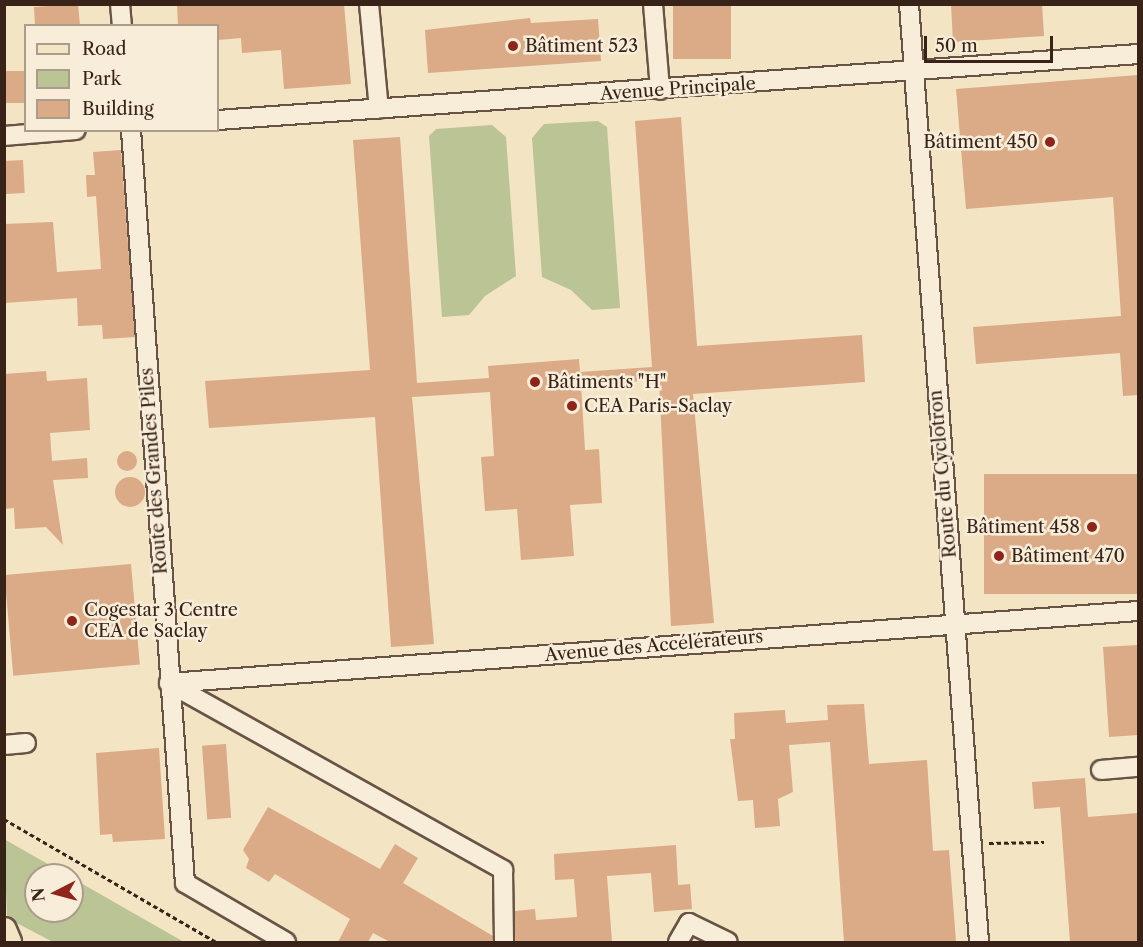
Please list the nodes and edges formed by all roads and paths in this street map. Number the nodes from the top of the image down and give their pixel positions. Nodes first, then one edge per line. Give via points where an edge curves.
1 (120, 4) edge
2 (369, 4) edge
3 (653, 4) edge
4 (909, 4) edge
5 (122, 24) edge
6 (1138, 54) edge
7 (915, 70) junction
8 (660, 90) junction
9 (379, 109) junction
10 (219, 120) edge
11 (51, 132) edge
12 (131, 132) edge
13 (4, 136) edge
14 (1138, 611) edge
15 (956, 621) junction
16 (170, 683) junction
17 (26, 743) dead end
18 (4, 745) edge
19 (1138, 767) edge
20 (1101, 770) dead end
21 (4, 819) edge
22 (1044, 842) dead end
23 (970, 844) junction
24 (4, 930) edge
25 (9, 942) edge
26 (216, 942) edge
27 (286, 942) edge
28 (504, 942) edge
29 (678, 942) edge
30 (728, 942) edge
31 (979, 942) edge

1 - 5 lane
2 - 9 lane
3 - 8 lane
4 - 7 lane, Route du Cyclotron
6 - 7 lane, Avenue Principale
7 - 8 lane, Avenue Principale
7 - 15 lane, Route du Cyclotron
8 - 9 lane, Avenue Principale
9 - 10 lane, Avenue Principale
11 - 13 lane
12 - 16 lane, Route des Grandes Piles
14 - 15 lane, Avenue des Accélérateurs
15 - 16 lane, Avenue des Accélérateurs
15 - 23 lane, Route du Cyclotron
16 - 27 lane, Route des Grandes Piles via 185,883
16 - 28 lane via 503,870
17 - 18 lane
19 - 20 lane
21 - 26 path
22 - 23 path
23 - 31 lane, Route du Cyclotron
24 - 25 main road
29 - 30 lane via 689,923

